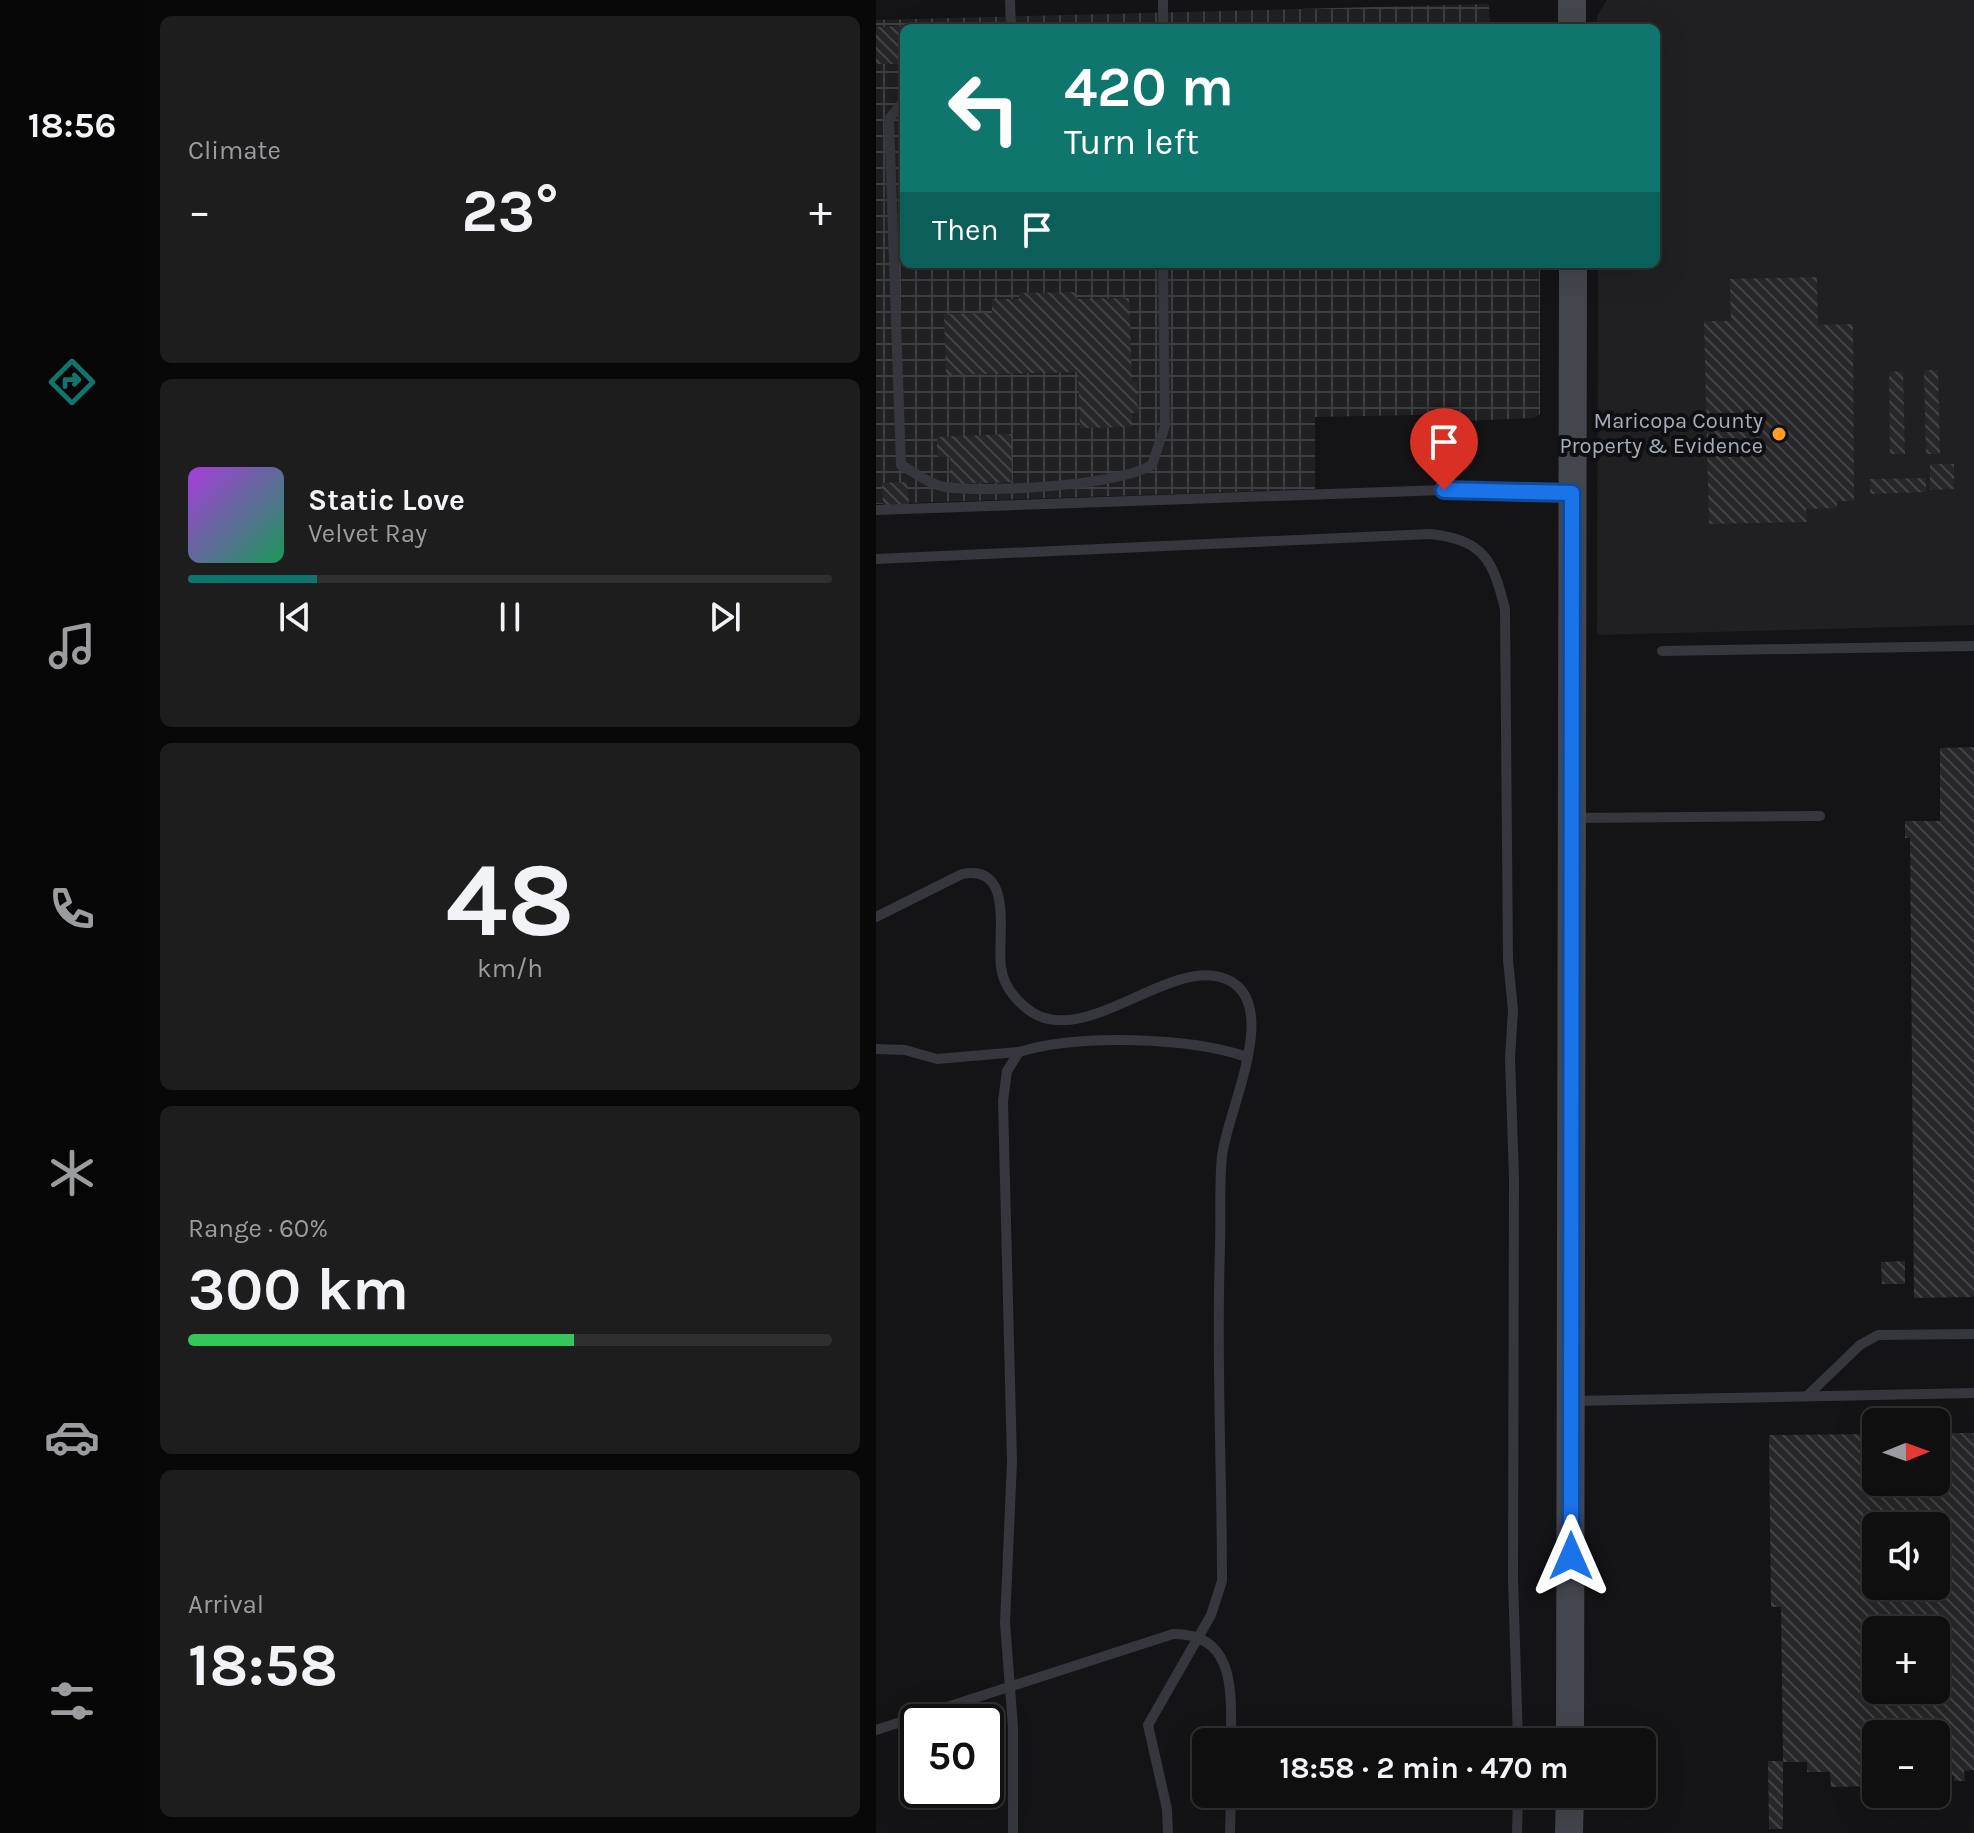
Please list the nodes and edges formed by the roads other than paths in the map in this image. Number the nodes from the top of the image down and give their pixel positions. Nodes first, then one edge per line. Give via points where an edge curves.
1 (1010, 0) edge
2 (1163, 0) edge
3 (1572, 0) edge
4 (1011, 24) edge
5 (1163, 24) edge
6 (1572, 24) edge
7 (900, 106) edge
8 (1163, 268) edge
9 (1573, 268) edge
10 (1572, 493) junction
11 (876, 510) edge
12 (876, 559) edge
13 (1974, 646) edge
14 (1662, 651) dead end
15 (1820, 816) dead end
16 (1571, 818) junction
17 (876, 917) edge
18 (876, 1049) edge
19 (1019, 1052) junction
20 (1247, 1057) junction
21 (1974, 1334) edge
22 (1974, 1393) edge
23 (1807, 1396) junction
24 (1572, 1401) junction
25 (1197, 1637) junction
26 (1010, 1686) junction
27 (1231, 1728) edge
28 (1518, 1728) edge
29 (1570, 1728) edge
30 (876, 1730) edge
31 (1231, 1808) edge
32 (1518, 1808) edge
33 (1570, 1808) edge
34 (1013, 1833) edge
35 (1168, 1833) edge
36 (1230, 1833) edge
37 (1517, 1833) edge
38 (1569, 1833) edge

1 - 4 lane
2 - 5 lane
3 - 6 main road
7 - 8 lane via 889,119 901,465 942,487 1023,487 1134,475 1152,465 1165,426
9 - 10 main road
10 - 11 lane via 1444,490
10 - 16 main road
12 - 28 lane via 1430,534 1458,537 1480,549 1497,576 1505,609 1508,960 1513,1010
13 - 14 lane
15 - 16 lane
16 - 24 main road
17 - 20 lane via 977,871 990,877 1000,896 1001,969 1012,996 1032,1014 1061,1019 1096,1014 1190,977 1217,975 1238,984 1250,1000 1254,1025
18 - 19 lane via 937,1059
19 - 20 lane via 1126,1040 1219,1048
19 - 26 lane via 1007,1071 1003,1101 1012,1461 1005,1623
20 - 25 lane via 1222,1156 1216,1318 1222,1581
21 - 23 lane via 1878,1335 1860,1345
22 - 23 lane
23 - 24 lane
24 - 29 main road
25 - 26 lane via 1173,1634
25 - 27 lane via 1212,1644 1223,1660 1231,1693
25 - 35 lane via 1148,1725
26 - 30 lane
26 - 34 lane
31 - 36 lane
32 - 37 lane
33 - 38 main road

